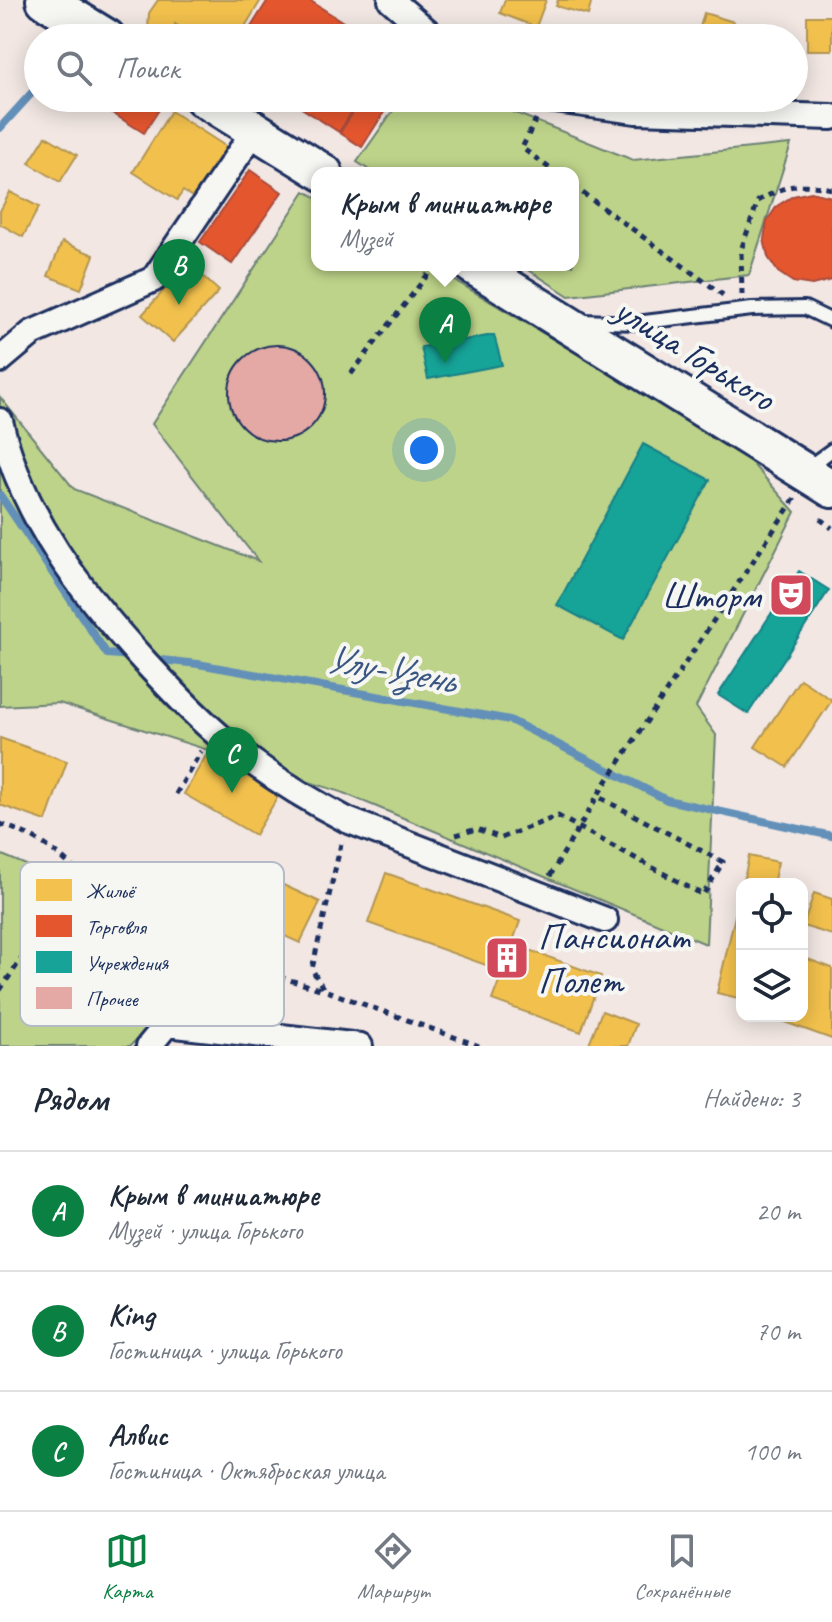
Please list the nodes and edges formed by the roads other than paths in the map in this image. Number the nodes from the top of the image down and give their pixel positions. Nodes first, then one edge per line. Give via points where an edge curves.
1 (45, 0) edge
2 (391, 0) edge
3 (84, 24) edge
4 (419, 24) edge
5 (226, 112) edge
6 (669, 112) edge
7 (832, 117) edge
8 (255, 130) junction
9 (314, 167) edge
10 (482, 271) edge
11 (562, 321) junction
12 (832, 321) edge
13 (0, 360) edge
14 (0, 421) edge
15 (820, 471) edge
16 (605, 920) dead end
17 (163, 1026) edge
18 (218, 1026) edge
19 (149, 1046) edge
20 (360, 1046) edge

1 - 3 main road
2 - 4 street
5 - 8 main road
6 - 7 street
8 - 9 main road
8 - 13 street via 154,279 32,333
10 - 11 main road, улица Горького
11 - 12 lane via 636,323 805,308
11 - 15 main road, улица Горького
14 - 16 street via 9,459 53,547 104,617 175,694 243,755 347,820
17 - 19 street
18 - 20 street

